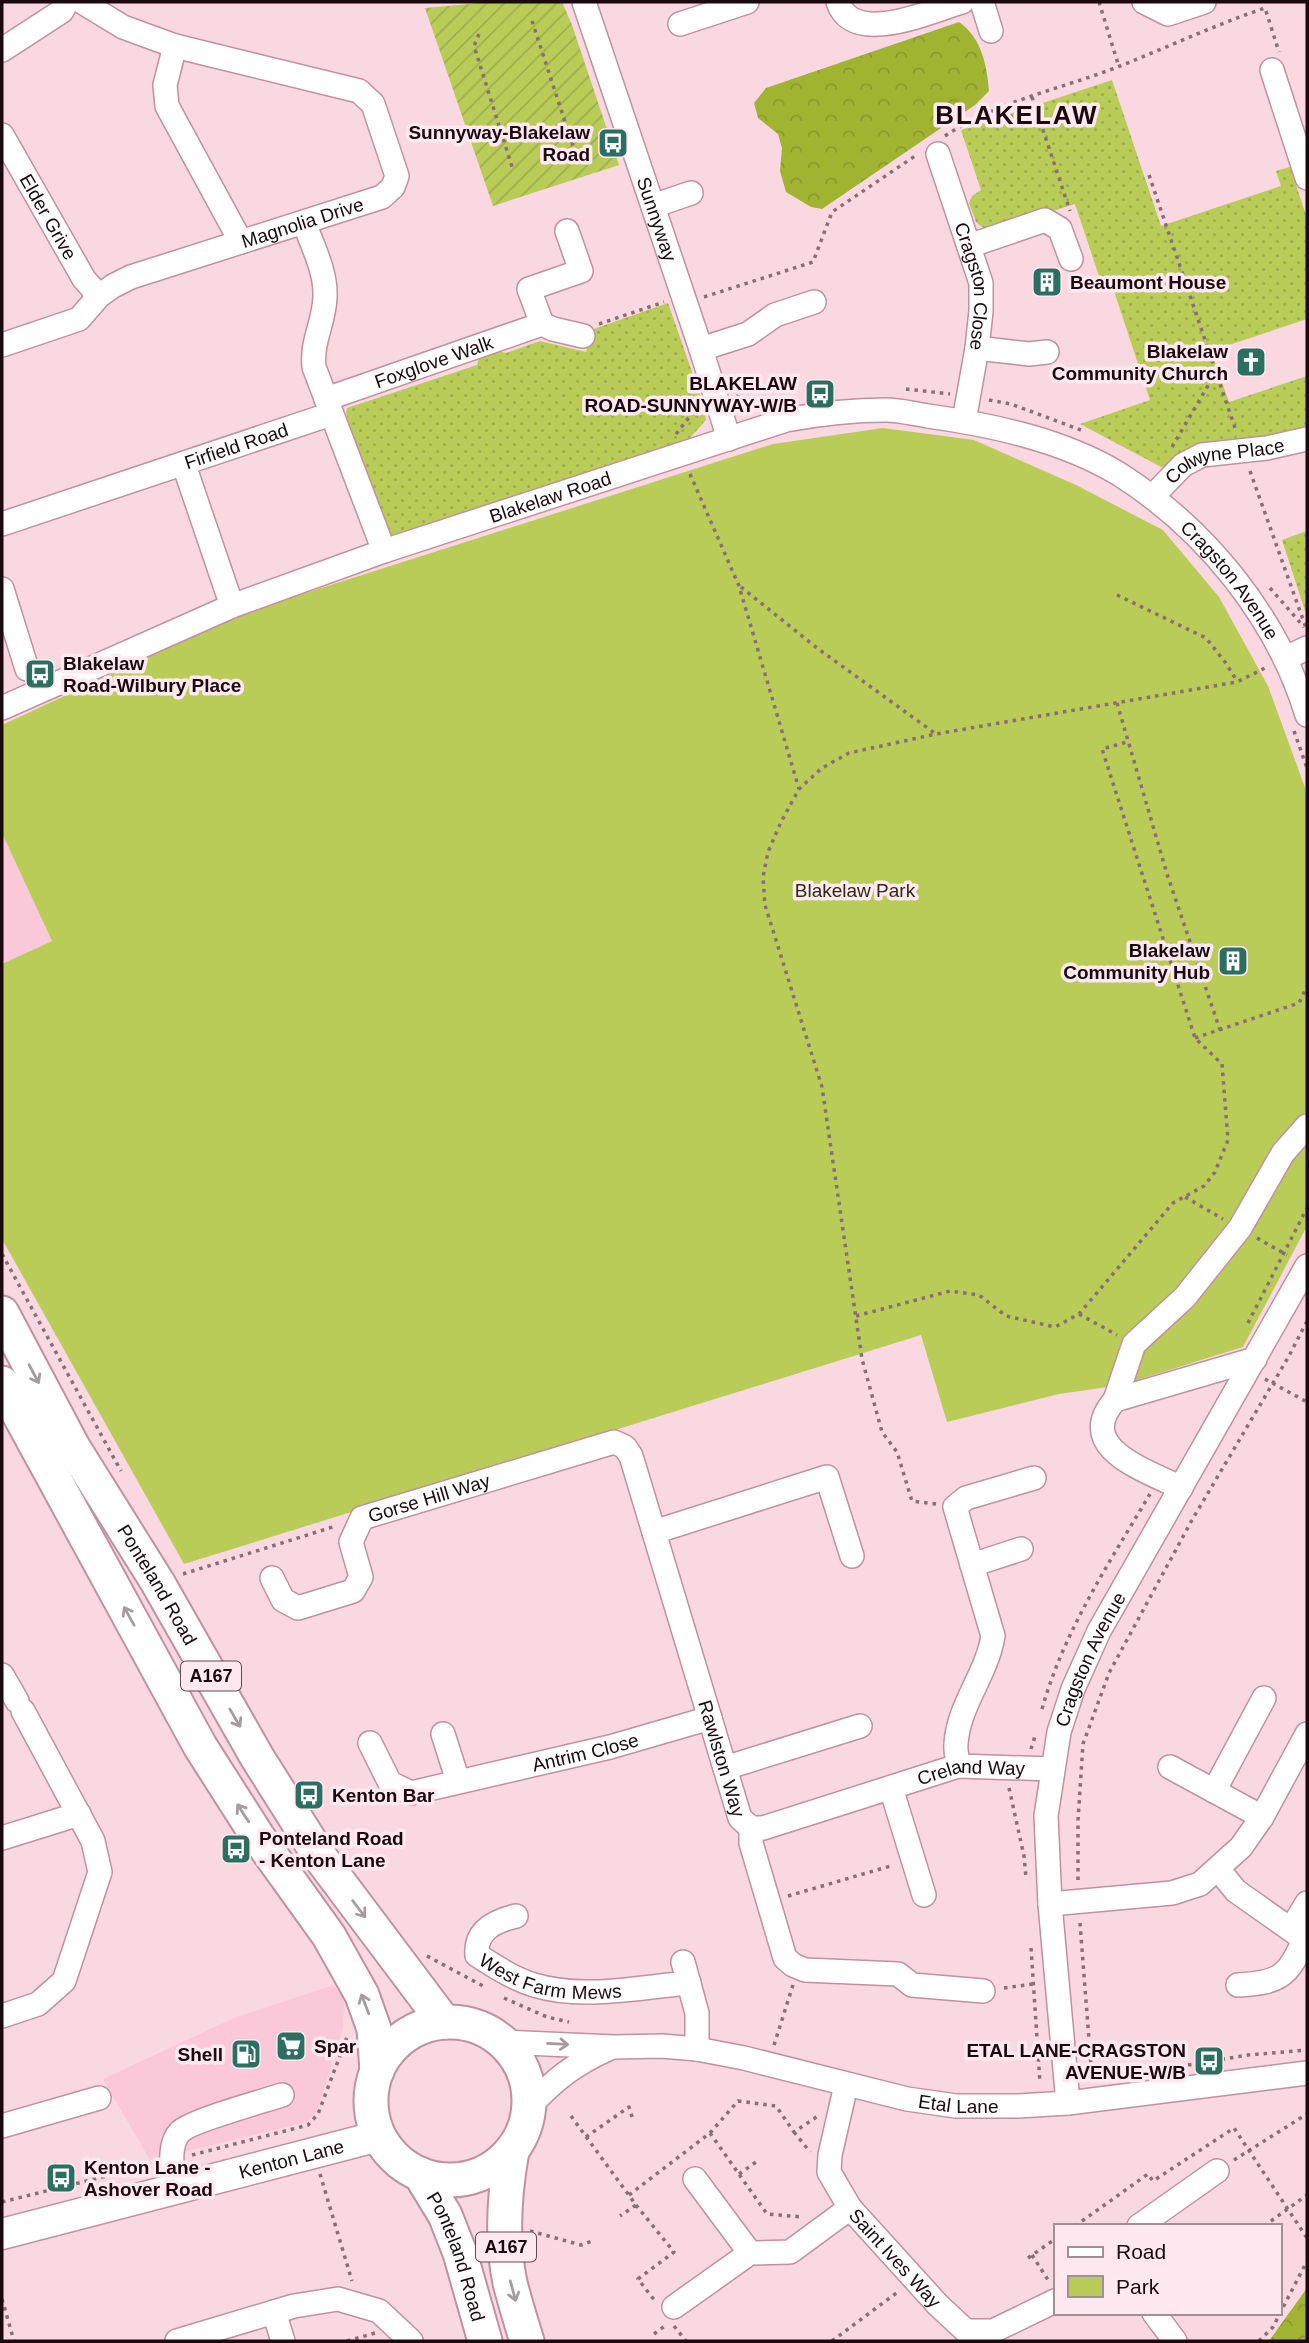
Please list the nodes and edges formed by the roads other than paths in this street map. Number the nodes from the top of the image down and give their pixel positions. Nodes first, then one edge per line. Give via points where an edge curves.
1 (67, 2) edge
2 (82, 2) edge
3 (583, 2) edge
4 (747, 2) edge
5 (838, 2) edge
6 (962, 2) edge
7 (982, 2) edge
8 (1143, 2) edge
9 (1204, 2) edge
10 (715, 7) edge
11 (680, 24) dead end
12 (991, 31) dead end
13 (175, 46) junction
14 (2, 50) edge
15 (1272, 70) road end
16 (2, 135) edge
17 (932, 149) road end
18 (1307, 174) edge
19 (691, 193) dead end
20 (653, 206) junction
21 (304, 222) junction
22 (567, 231) dead end
23 (241, 242) junction
24 (969, 246) junction
25 (1071, 260) dead end
26 (99, 296) junction
27 (814, 302) dead end
28 (542, 324) junction
29 (588, 330) road end
30 (2, 345) edge
31 (977, 348) junction
32 (701, 349) junction
33 (1047, 352) dead end
34 (329, 407) junction
35 (964, 421) junction
36 (729, 439) junction
37 (1307, 439) edge
38 (184, 465) junction
39 (1116, 473) joint
40 (1152, 497) junction
41 (2, 524) edge
42 (384, 551) junction
43 (2, 589) edge
44 (232, 606) junction
45 (1307, 648) edge
46 (1286, 658) junction
47 (27, 669) dead end
48 (2, 708) edge
49 (1300, 722) edge
50 (1307, 1126) edge
51 (1307, 1266) edge
52 (2, 1313) edge
53 (1255, 1359) junction
54 (2, 1383) edge
55 (1115, 1400) junction
56 (625, 1447) joint
57 (1034, 1478) dead end
58 (1181, 1488) junction
59 (654, 1532) junction
60 (1021, 1549) dead end
61 (852, 1556) dead end
62 (972, 1565) junction
63 (272, 1578) dead end
64 (2, 1675) edge
65 (1264, 1698) dead end
66 (710, 1718) junction
67 (860, 1726) dead end
68 (443, 1734) dead end
69 (1307, 1734) edge
70 (370, 1743) dead end
71 (958, 1766) junction
72 (1170, 1767) dead end
73 (725, 1769) junction
74 (1052, 1769) junction
75 (458, 1781) junction
76 (891, 1788) junction
77 (1214, 1791) junction
78 (79, 1814) junction
79 (1262, 1817) junction
80 (751, 1828) junction
81 (2, 1838) edge
82 (1218, 1869) junction
83 (924, 1895) dead end
84 (1307, 1903) edge
85 (1050, 1904) junction
86 (516, 1916) dead end
87 (1298, 1934) junction
88 (1238, 1985) dead end
89 (983, 1991) road end
90 (2, 2016) edge
91 (444, 2022) junction
92 (503, 2042) junction
93 (614, 2047) junction
94 (697, 2049) junction
95 (377, 2071) junction
96 (1307, 2073) edge
97 (846, 2085) junction
98 (282, 2095) dead end
99 (99, 2098) dead end
100 (1068, 2104) junction
101 (529, 2107) junction
102 (2, 2126) edge
103 (379, 2136) junction
104 (512, 2151) junction
105 (1217, 2171) road end
106 (420, 2174) junction
107 (695, 2179) dead end
108 (174, 2190) junction
109 (850, 2208) junction
110 (1142, 2224) edge
111 (2, 2234) edge
112 (750, 2253) junction
113 (1054, 2301) edge
114 (666, 2306) road end
115 (274, 2312) junction
116 (1156, 2315) edge
117 (963, 2336) edge
118 (177, 2341) edge
119 (283, 2341) edge
120 (411, 2341) edge
121 (485, 2341) edge
122 (527, 2341) edge
123 (1175, 2341) edge

1 - 14 street via 62,11
2 - 13 street, Magnolia Drive via 123,27
3 - 20 street, Sunnyway
4 - 10 street
5 - 6 street via 862,25 884,25
7 - 12 street
8 - 9 street via 1168,14
10 - 11 street
13 - 21 street, Magnolia Drive via 359,91 373,103 394,162 397,176 393,187 382,197
13 - 23 street via 165,85 167,106
15 - 18 street
16 - 26 street, Elder Grive via 84,279
17 - 24 street, Cragston Close
19 - 20 street
20 - 32 street, Sunnyway
21 - 23 street, Magnolia Drive
21 - 34 street via 323,276 325,295 313,355
22 - 28 street via 581,271 529,289
23 - 26 street, Magnolia Drive via 131,277
24 - 25 street via 1045,220 1060,229
24 - 31 street, Cragston Close via 981,283
26 - 30 street, Magnolia Drive via 79,319
27 - 32 street via 775,315 748,334
28 - 29 street via 553,329
28 - 34 street, Foxglove Walk
31 - 33 street
31 - 35 street, Cragston Close
32 - 36 street, Sunnyway
34 - 38 street, Firfield Road
34 - 42 street
35 - 36 street, Blakelaw Road via 887,410 846,413 786,420
35 - 39 street, Blakelaw Road via 1065,449
36 - 42 street, Blakelaw Road
37 - 40 street, Colwyne Place via 1202,455 1183,465
38 - 41 street, Firfield Road
38 - 44 street
39 - 40 street, Cragston Avenue
40 - 46 street, Cragston Avenue via 1238,581
42 - 44 street, Blakelaw Road
43 - 47 street
44 - 48 street, Blakelaw Road
45 - 46 street
46 - 49 street, Cragston Avenue
50 - 55 street via 1283,1153 1240,1228 1185,1297 1135,1344
51 - 53 street, Cragston Avenue
52 -> 91 highway, Ponteland Road / A167 via 73,1447 158,1583 257,1757 320,1857
53 - 55 street
53 - 58 street, Cragston Avenue
95 -> 54 highway, Ponteland Road / A167 via 374,2028 362,1995 329,1936 200,1746
55 - 58 street via 1104,1416 1102,1434 1108,1447
56 - 59 street, Rawlston Way
56 - 63 street, Gorse Hill Way via 614,1442 362,1518 351,1542 361,1577 353,1591 298,1608 283,1600
57 - 62 street via 966,1498 955,1507
58 - 74 street, Cragston Avenue via 1099,1631 1073,1689
59 - 61 street via 827,1477
59 - 66 street, Rawlston Way
60 - 62 street
62 - 71 street via 993,1636 962,1717 956,1744
64 - 78 street
65 - 77 street
66 - 73 street, Rawlston Way
66 - 75 street, Antrim Close via 610,1747
67 - 73 street
68 - 75 street
69 - 79 street
70 - 75 street, Antrim Close via 390,1783 411,1793
71 - 74 street, Creland Way
71 - 76 street, Creland Way
72 - 77 street
73 - 80 street, Rawlston Way via 740,1818
74 - 85 street, Cragston Avenue via 1046,1816
76 - 80 street, Creland Way
76 - 83 street, Creland Way
77 - 79 street
78 - 81 street
78 - 90 street via 93,1841 100,1872 64,1982 38,2004
79 - 82 street
80 - 89 street, Rawlston Way via 751,1843 785,1958 793,1965 804,1970 898,1974 912,1985
82 - 85 street via 1200,1884 1172,1893
82 - 87 street via 1236,1891
84 - 87 street
85 - 100 street, Cragston Avenue
86 - 94 street, West Farm Mews via 484,1930 477,1955 534,1985 579,1992 686,1972 697,2013
87 - 88 street via 1295,1961 1281,1976 1266,1983
91 - 92 highway, A167 via 476,2026
91 - 95 highway, A167 via 411,2032 397,2042
92 -> 93 street, Etal Lane
92 - 101 highway, A167 via 519,2060
93 - 94 street, Etal Lane
93 - 101 street, Etal Lane via 553,2081
94 - 97 street, Etal Lane
95 - 103 highway, A167 via 371,2092
96 - 100 street, Etal Lane
97 - 100 street, Etal Lane via 956,2106
97 - 109 street, Saint Ives Way via 829,2172
98 - 108 street via 179,2132 172,2148
99 - 102 street
101 - 104 highway, A167 via 521,2138
103 - 106 highway, A167 via 403,2165
103 - 108 main road, Kenton Lane
104 - 106 highway, A167 via 488,2170 460,2180
104 -> 122 highway, A167 via 505,2189 505,2238 510,2282
105 - 110 street
106 - 121 highway, Ponteland Road / A167 via 445,2215 460,2253
107 - 112 street
108 - 111 main road, Kenton Lane
109 - 112 street via 790,2252
109 - 117 street, Saint Ives Way
112 - 114 street
113 - 117 street, Saint Ives Way via 993,2331
115 - 118 street
115 - 119 street
115 - 120 street via 338,2299 379,2311
116 - 123 street

